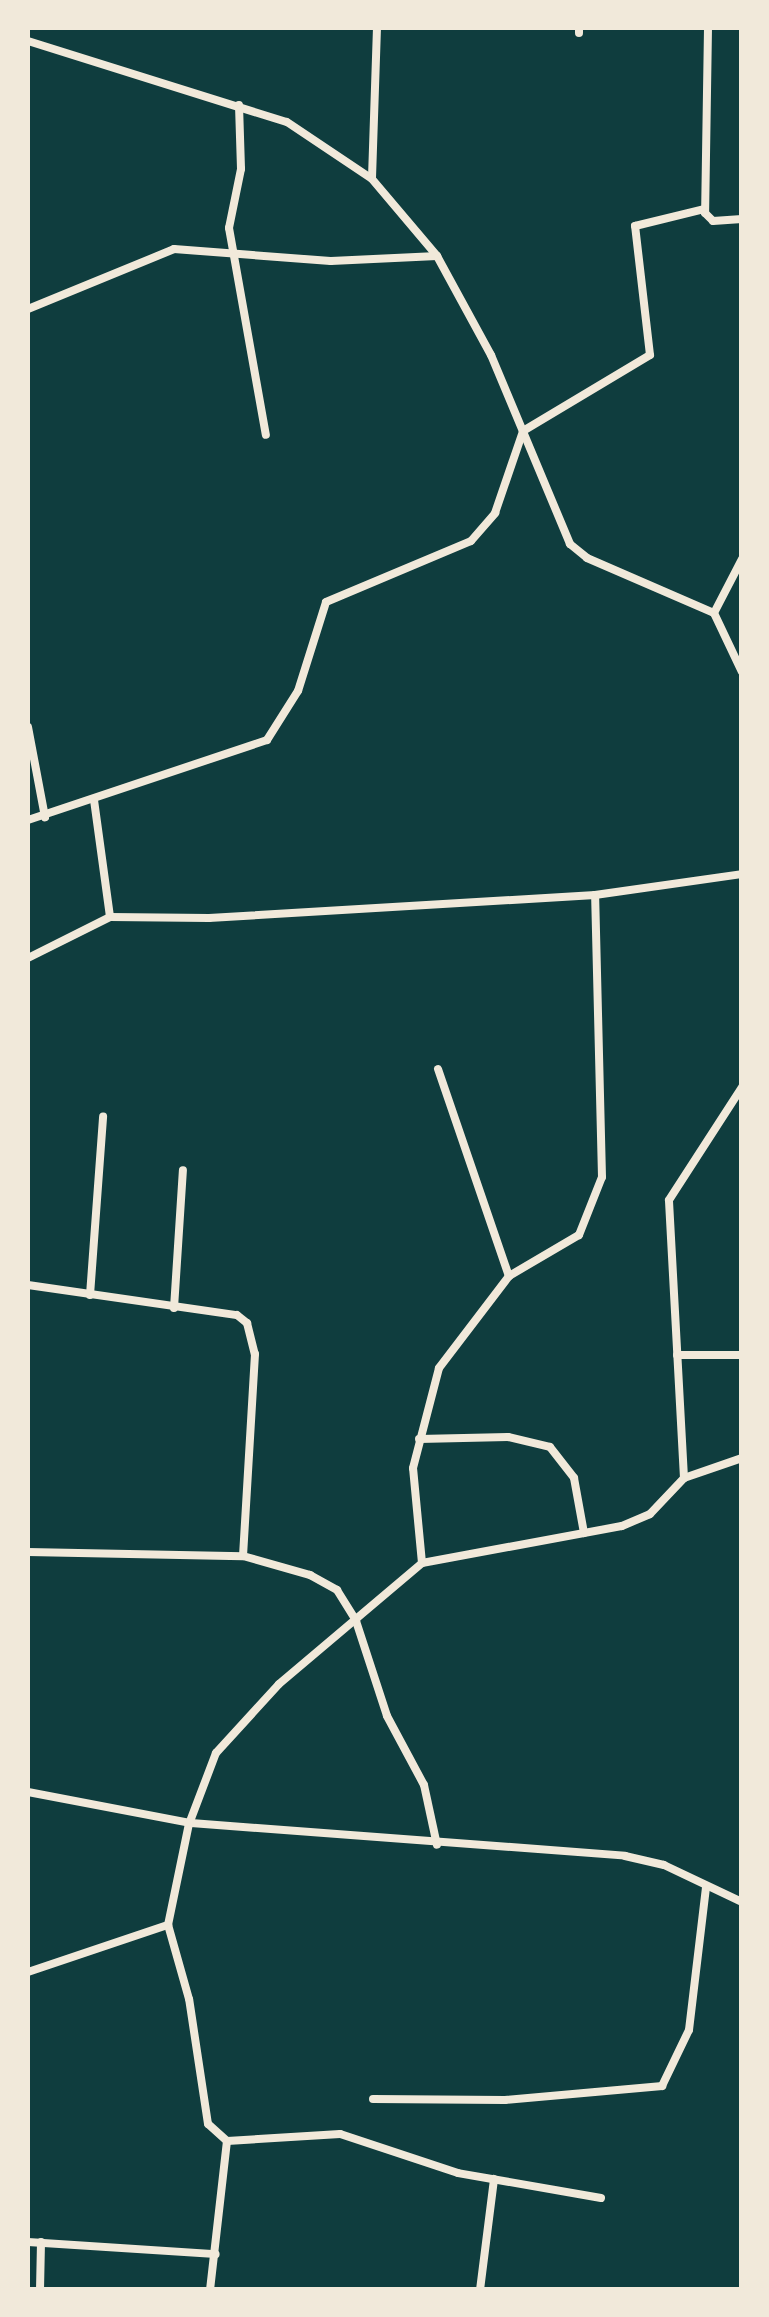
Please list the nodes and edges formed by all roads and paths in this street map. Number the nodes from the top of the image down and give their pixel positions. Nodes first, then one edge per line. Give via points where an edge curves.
1 (378, 28) edge
2 (708, 28) edge
3 (28, 41) edge
4 (239, 105) junction
5 (372, 179) junction
6 (705, 208) junction
7 (742, 219) edge
8 (232, 252) junction
9 (437, 256) junction
10 (28, 309) edge
11 (523, 431) junction
12 (266, 435) dead end
13 (742, 558) edge
14 (714, 613) junction
15 (742, 672) edge
16 (28, 728) edge
17 (94, 800) junction
18 (46, 817) junction
19 (28, 820) edge
20 (742, 874) edge
21 (596, 895) junction
22 (110, 917) junction
23 (28, 958) edge
24 (438, 1069) dead end
25 (742, 1087) edge
26 (103, 1116) dead end
27 (183, 1170) dead end
28 (509, 1276) junction
29 (28, 1285) edge
30 (90, 1295) junction
31 (174, 1308) junction
32 (677, 1355) junction
33 (742, 1356) edge
34 (419, 1438) junction
35 (742, 1458) edge
36 (684, 1478) junction
37 (584, 1533) junction
38 (28, 1552) edge
39 (243, 1556) junction
40 (422, 1563) junction
41 (356, 1620) junction
42 (28, 1792) edge
43 (190, 1822) junction
44 (437, 1846) junction
45 (706, 1887) junction
46 (742, 1902) edge
47 (168, 1925) junction
48 (28, 1972) edge
49 (374, 2099) dead end
50 (227, 2141) junction
51 (494, 2179) junction
52 (601, 2198) dead end
53 (28, 2242) edge
54 (41, 2242) junction
55 (216, 2254) junction
56 (40, 2290) edge
57 (210, 2290) edge
58 (480, 2290) edge

1 - 5 street
2 - 6 street
3 - 4 street
4 - 5 street via 312,135
4 - 8 street
5 - 9 street
6 - 7 street via 713,221
6 - 11 street via 635,226 650,355
8 - 9 street via 331,261
8 - 10 street via 174,249 142,257
8 - 12 street
9 - 11 street via 491,354
11 - 14 street via 570,544 586,558
11 - 17 street via 487,529 452,553 385,572 326,602 298,691 267,740
13 - 14 street
14 - 15 street
16 - 18 street
17 - 18 street
17 - 22 street
18 - 19 street
20 - 21 street
21 - 22 street via 209,918
21 - 28 street via 602,1177 578,1235
22 - 23 street
24 - 28 street
25 - 32 street via 669,1200
26 - 30 street
27 - 31 street
28 - 34 street via 439,1368
29 - 30 street
30 - 31 street
31 - 39 street via 237,1315 253,1335
32 - 33 street
32 - 36 street
34 - 37 street via 508,1437 550,1447 574,1478
34 - 40 street via 414,1468
35 - 36 street
36 - 37 street via 650,1514
37 - 40 street
38 - 39 street
39 - 41 street via 326,1582
40 - 41 street
41 - 43 street via 279,1684 216,1752
41 - 44 street via 387,1716 424,1785
42 - 43 street
43 - 44 street
43 - 47 street
44 - 45 street via 626,1856
45 - 46 street
45 - 49 street via 689,2030 662,2086 504,2100
47 - 48 street
47 - 50 street via 189,1999 208,2124
50 - 51 street via 340,2134
50 - 55 street
51 - 52 street
51 - 58 street
53 - 54 street
54 - 55 street
54 - 56 street
55 - 57 street

